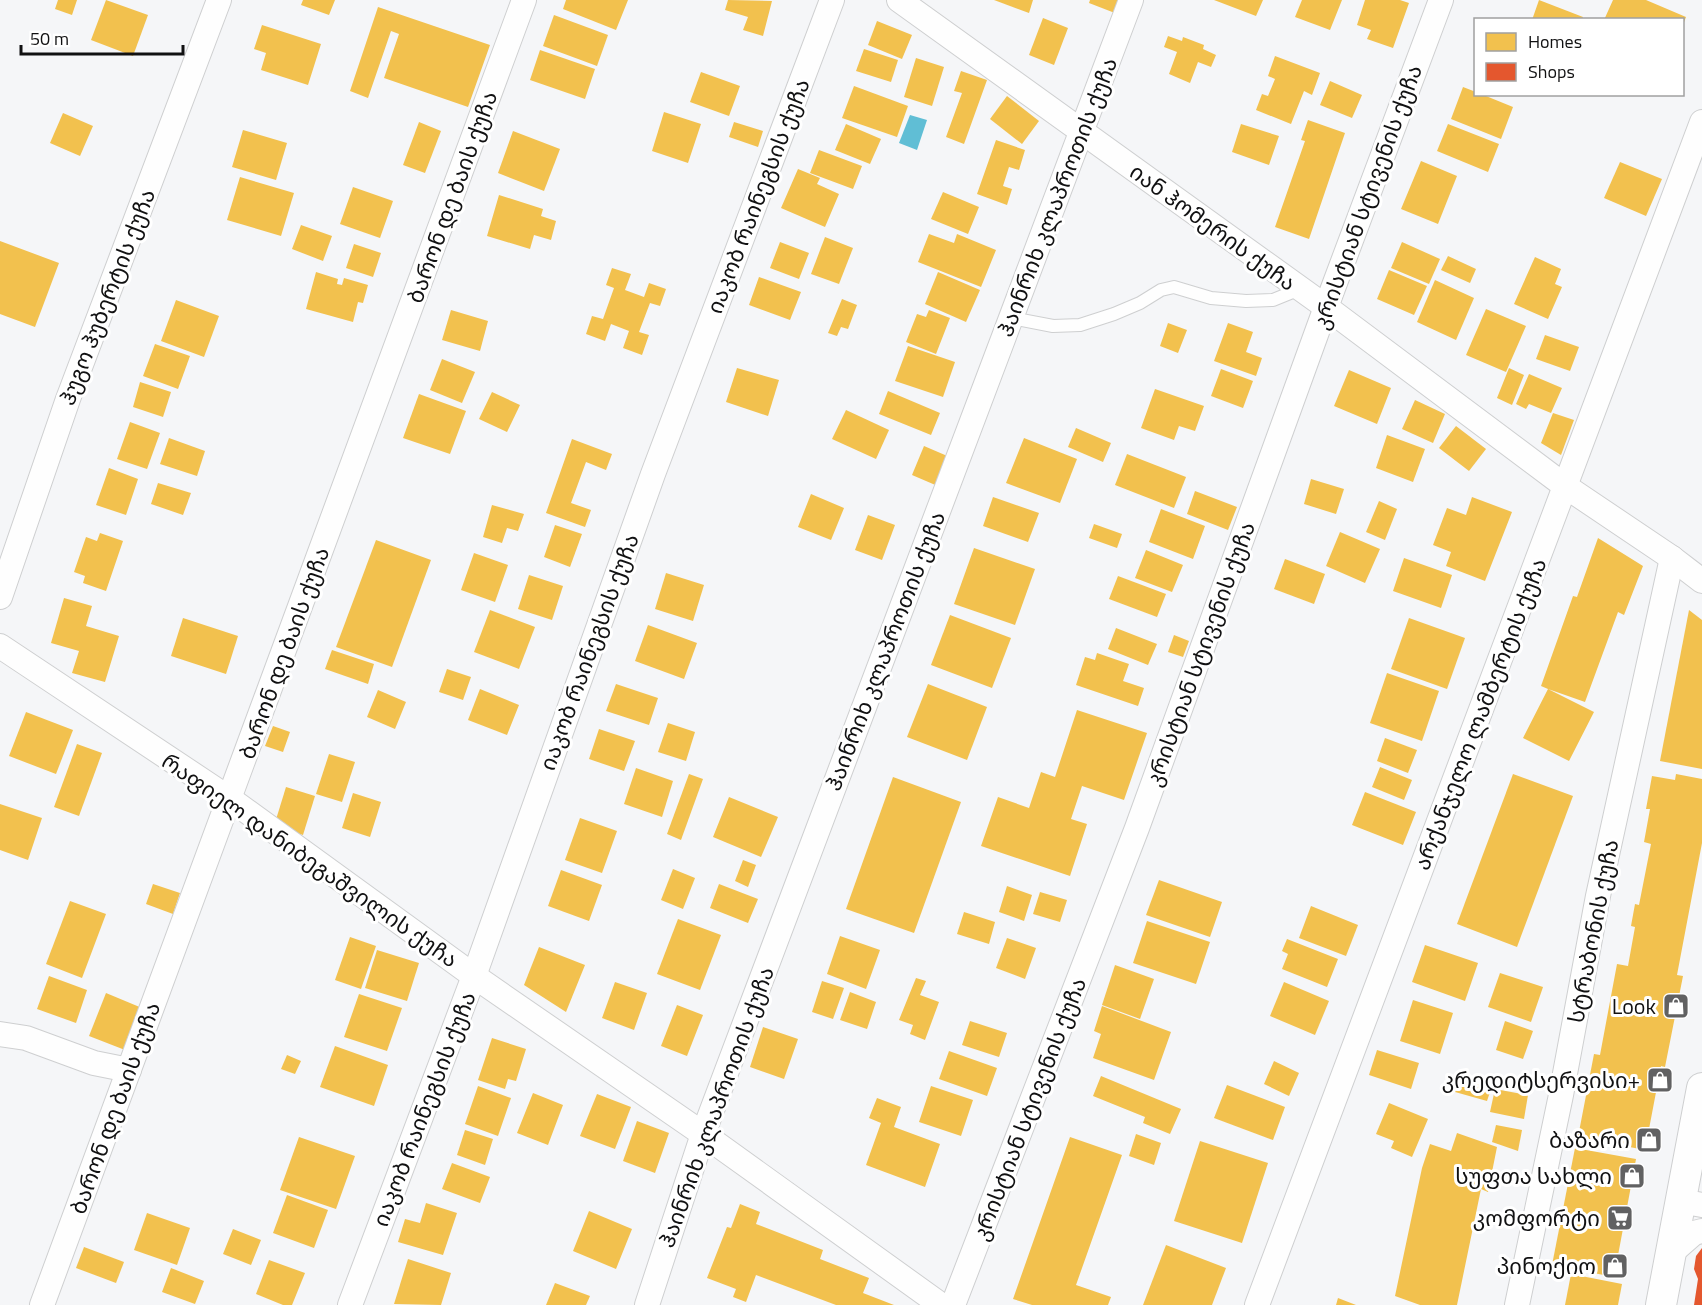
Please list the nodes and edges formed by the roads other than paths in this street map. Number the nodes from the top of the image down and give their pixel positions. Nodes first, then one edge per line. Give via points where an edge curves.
1 (219, 0) edge
2 (524, 0) edge
3 (832, 0) edge
4 (899, 0) edge
5 (1131, 0) edge
6 (1440, 0) edge
7 (1702, 122) edge
8 (1081, 133) junction
9 (1300, 289) junction
10 (1326, 307) junction
11 (1011, 318) junction
12 (1565, 486) junction
13 (1672, 558) junction
14 (1702, 580) edge
15 (0, 597) edge
16 (0, 646) edge
17 (230, 799) junction
18 (474, 976) junction
19 (0, 1034) edge
20 (129, 1070) junction
21 (1702, 1088) edge
22 (703, 1134) junction
23 (1695, 1166) edge
24 (1691, 1203) edge
25 (1702, 1231) edge
26 (1670, 1254) junction
27 (42, 1305) edge
28 (350, 1305) edge
29 (647, 1305) edge
30 (941, 1305) edge
31 (953, 1305) edge
32 (1257, 1305) edge
33 (1517, 1305) edge
34 (1660, 1305) edge

1 - 15 street, ჰუგო ჰუბერტის ქუჩა via 68,399
2 - 17 street, ბარონ დე ბაის ქუჩა
3 - 18 street, იაკობ რაინეგსის ქუჩა via 653,474
4 - 8 street, იან ჰომერის ქუჩა
5 - 8 street, ჰაინრიხ კლაპროთის ქუჩა
6 - 10 street, კრისტიან სტივენის ქუჩა
7 - 12 street, არქანჯელო ლამბერტის ქუჩა
8 - 9 street, იან ჰომერის ქუჩა
8 - 11 street, ჰაინრიხ კლაპროთის ქუჩა
9 - 10 street, იან ჰომერის ქუჩა
9 - 11 lane via 1273,300 1246,301 1211,298 1174,287 1080,325 1053,326
10 - 12 street, იან ჰომერის ქუჩა
10 - 31 street, კრისტიან სტივენის ქუჩა via 1137,828
11 - 22 street, ჰაინრიხ კლაპროთის ქუჩა
12 - 13 street, იან ჰომერის ქუჩა
12 - 32 street, არქანჯელო ლამბერტის ქუჩა
13 - 14 street, იან ჰომერის ქუჩა
13 - 33 street, სტრაბონის ქუჩა via 1598,896
16 - 17 street, რაფიელ დანიბეგაშვილის ქუჩა
17 - 18 street, რაფიელ დანიბეგაშვილის ქუჩა
17 - 20 street, ბარონ დე ბაის ქუჩა
18 - 22 street, რაფიელ დანიბეგაშვილის ქუჩა
18 - 28 street, იაკობ რაინეგსის ქუჩა
19 - 20 street via 26,1038 94,1063
20 - 27 street, ბარონ დე ბაის ქუჩა
21 - 23 street
22 - 29 street, ჰაინრიხ კლაპროთის ქუჩა
22 - 30 street, რაფიელ დანიბეგაშვილის ქუჩა
23 - 24 street
24 - 26 street
25 - 26 street via 1694,1233
26 - 34 street

